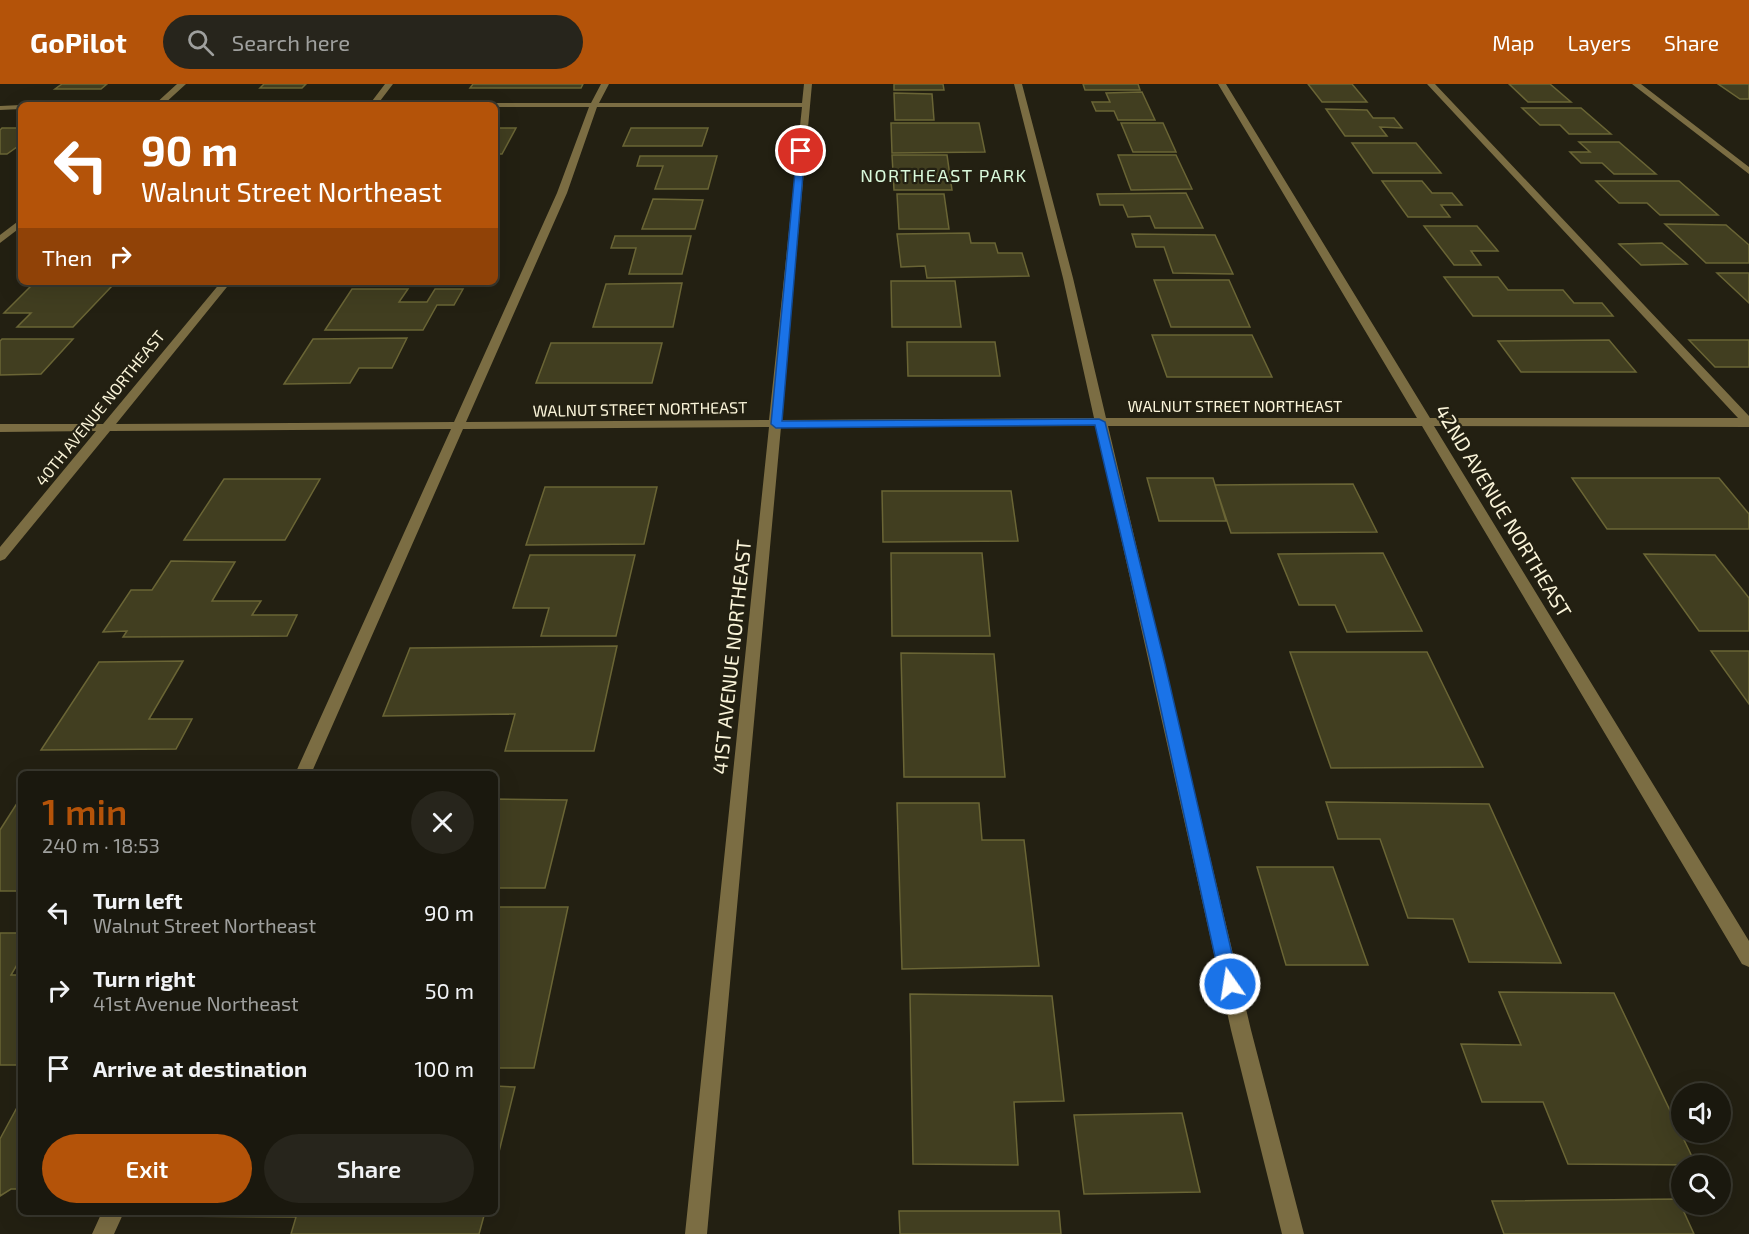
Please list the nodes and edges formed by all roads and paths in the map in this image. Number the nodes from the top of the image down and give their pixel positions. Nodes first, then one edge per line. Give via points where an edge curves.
1 (182, 84) edge
2 (390, 84) edge
3 (605, 84) edge
4 (808, 84) edge
5 (1017, 84) edge
6 (1222, 84) edge
7 (1431, 84) edge
8 (1636, 84) edge
9 (161, 102) edge
10 (375, 102) edge
11 (498, 105) edge
12 (594, 105) junction
13 (806, 105) junction
14 (0, 108) edge
15 (18, 108) edge
16 (1749, 171) edge
17 (18, 225) edge
18 (0, 240) edge
19 (223, 285) edge
20 (1099, 422) junction
21 (1749, 422) edge
22 (1428, 423) junction
23 (776, 424) junction
24 (105, 427) junction
25 (456, 427) junction
26 (0, 428) edge
27 (0, 556) edge
28 (304, 771) edge
29 (1749, 958) edge
30 (112, 1215) edge
31 (103, 1234) edge
32 (696, 1234) edge
33 (1293, 1234) edge

1 - 9 street
2 - 10 street
3 - 12 street
4 - 13 street, 41ST AVENUE NORTHEAST
5 - 20 street via 1068,278
6 - 22 street, 42ND AVENUE NORTHEAST
7 - 21 street
8 - 16 street
11 - 12 street
12 - 13 street
12 - 25 street via 562,193
13 - 23 street, 41ST AVENUE NORTHEAST
14 - 15 street
17 - 18 street
19 - 24 street, 40TH AVENUE NORTHEAST
20 - 22 street, WALNUT STREET NORTHEAST
20 - 23 street, WALNUT STREET NORTHEAST
20 - 33 street via 1240,1030
21 - 22 street, WALNUT STREET NORTHEAST
22 - 29 street, 42ND AVENUE NORTHEAST
23 - 25 street, WALNUT STREET NORTHEAST
23 - 32 street, 41ST AVENUE NORTHEAST
24 - 25 street, WALNUT STREET NORTHEAST
24 - 26 street, WALNUT STREET NORTHEAST
24 - 27 street, 40TH AVENUE NORTHEAST
25 - 28 street
30 - 31 street

